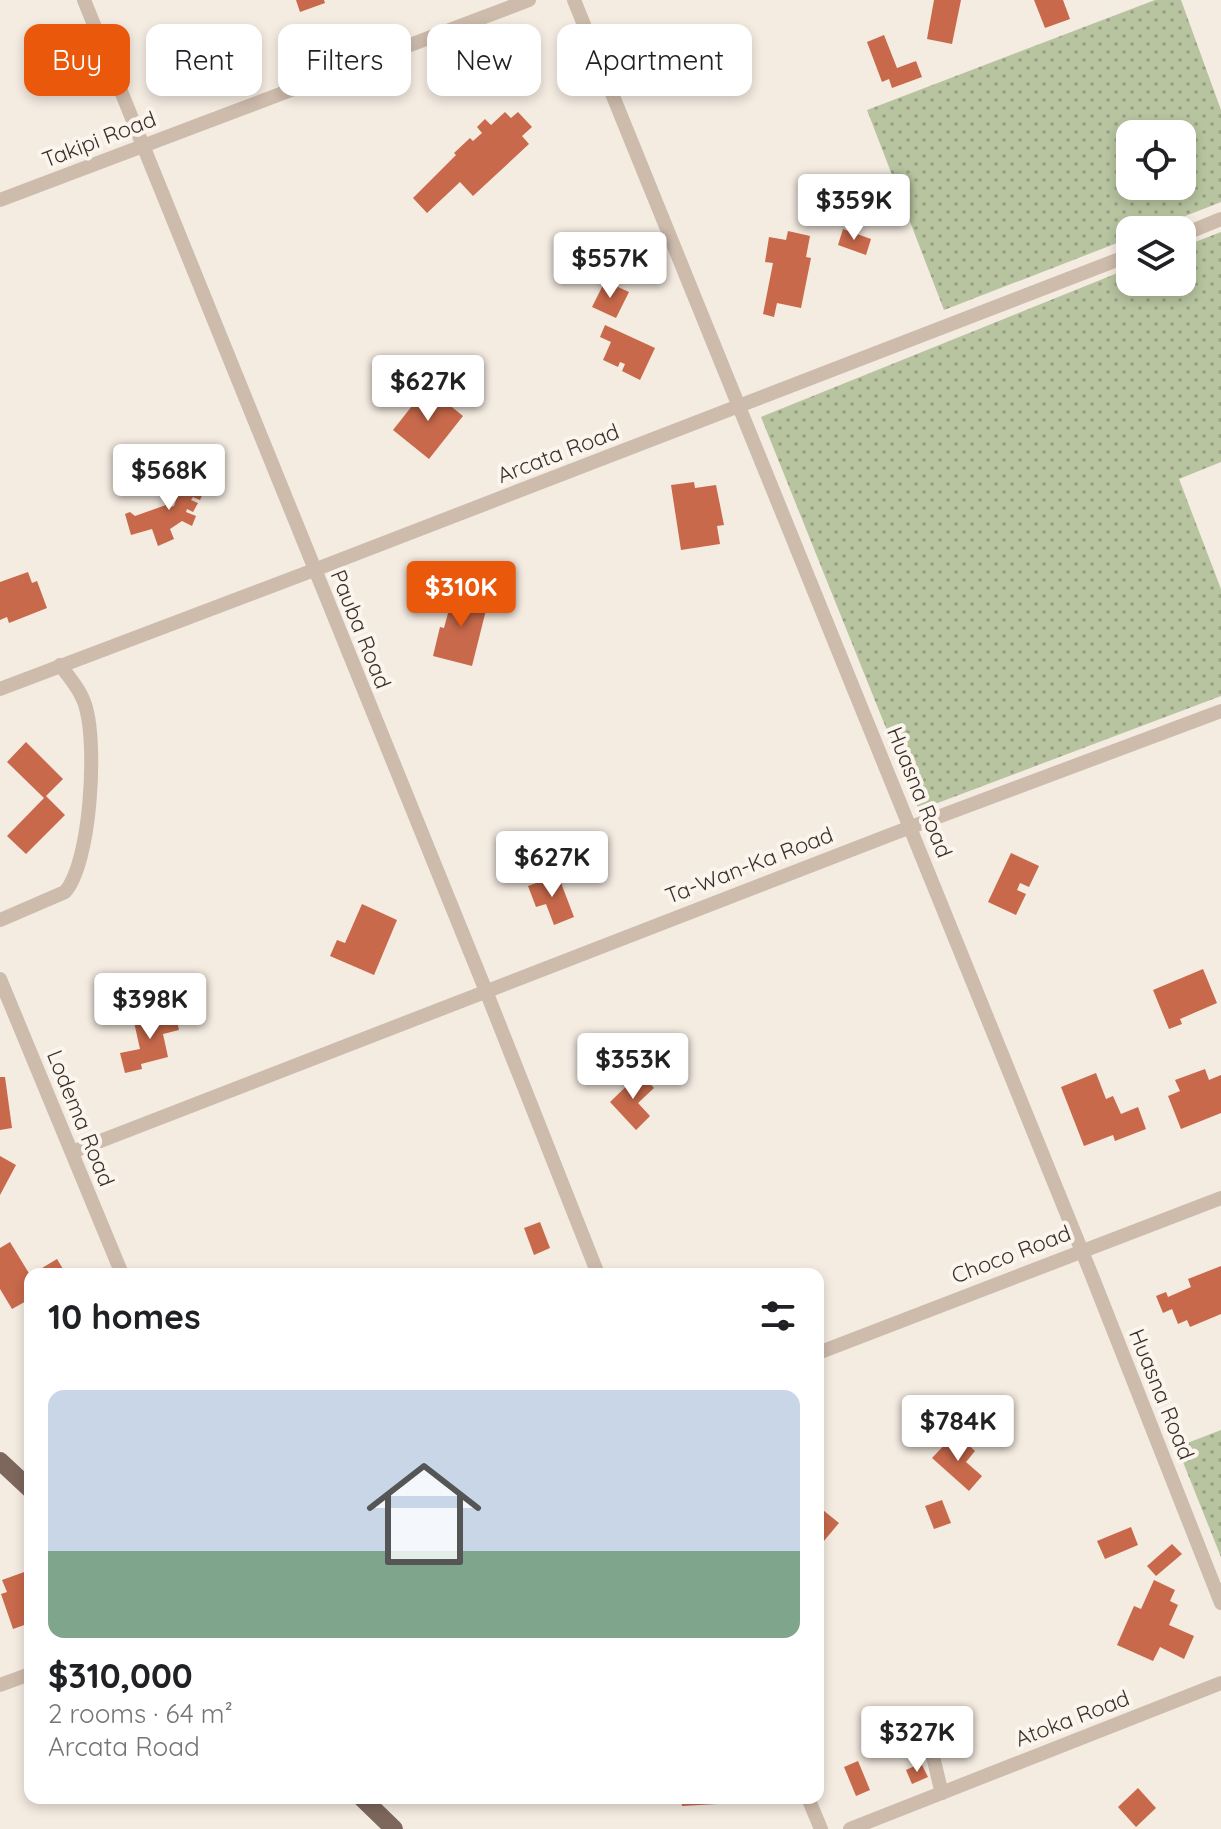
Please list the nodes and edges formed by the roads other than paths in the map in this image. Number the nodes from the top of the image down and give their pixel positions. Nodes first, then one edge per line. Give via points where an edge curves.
1 (84, 0) edge
2 (529, 0) edge
3 (574, 0) edge
4 (143, 145) junction
5 (0, 200) edge
6 (1221, 219) edge
7 (1196, 229) edge
8 (1116, 260) edge
9 (739, 407) junction
10 (314, 570) junction
11 (60, 665) junction
12 (0, 689) edge
13 (1221, 711) edge
14 (910, 827) junction
15 (0, 920) edge
16 (0, 979) edge
17 (486, 991) junction
18 (72, 1152) junction
19 (1221, 1198) edge
20 (1081, 1250) junction
21 (120, 1268) edge
22 (596, 1268) edge
23 (824, 1351) edge
24 (0, 1461) edge
25 (24, 1483) edge
26 (1221, 1603) edge
27 (24, 1676) edge
28 (1221, 1683) edge
29 (0, 1685) edge
30 (882, 1719) dead end
31 (942, 1793) junction
32 (368, 1804) edge
33 (811, 1804) edge
34 (394, 1829) edge
35 (821, 1829) edge
36 (850, 1829) edge

1 - 4 street, Pauba Road
2 - 4 street, Takipi Road
3 - 9 street, Huasna Road
4 - 5 street, Takipi Road
4 - 10 street, Pauba Road
6 - 7 street
8 - 9 street, Arcata Road
9 - 10 street, Arcata Road
9 - 14 street, Huasna Road
10 - 11 street, Arcata Road
10 - 17 street, Pauba Road
11 - 12 street, Arcata Road
11 - 15 street via 84,699 88,716 92,757 83,853 65,892
13 - 14 street, Ta-Wan-Ka Road
14 - 17 street, Ta-Wan-Ka Road
14 - 20 street, Huasna Road
16 - 18 street, Lodema Road
17 - 18 street, Ta-Wan-Ka Road
17 - 22 street, Pauba Road
18 - 21 street, Lodema Road
19 - 20 street, Choco Road
20 - 23 street, Choco Road
20 - 26 street, Huasna Road
24 - 25 main road
27 - 29 street
28 - 31 street, Atoka Road
30 - 31 street via 902,1721 926,1738
31 - 36 street, Atoka Road
32 - 34 main road
33 - 35 street

